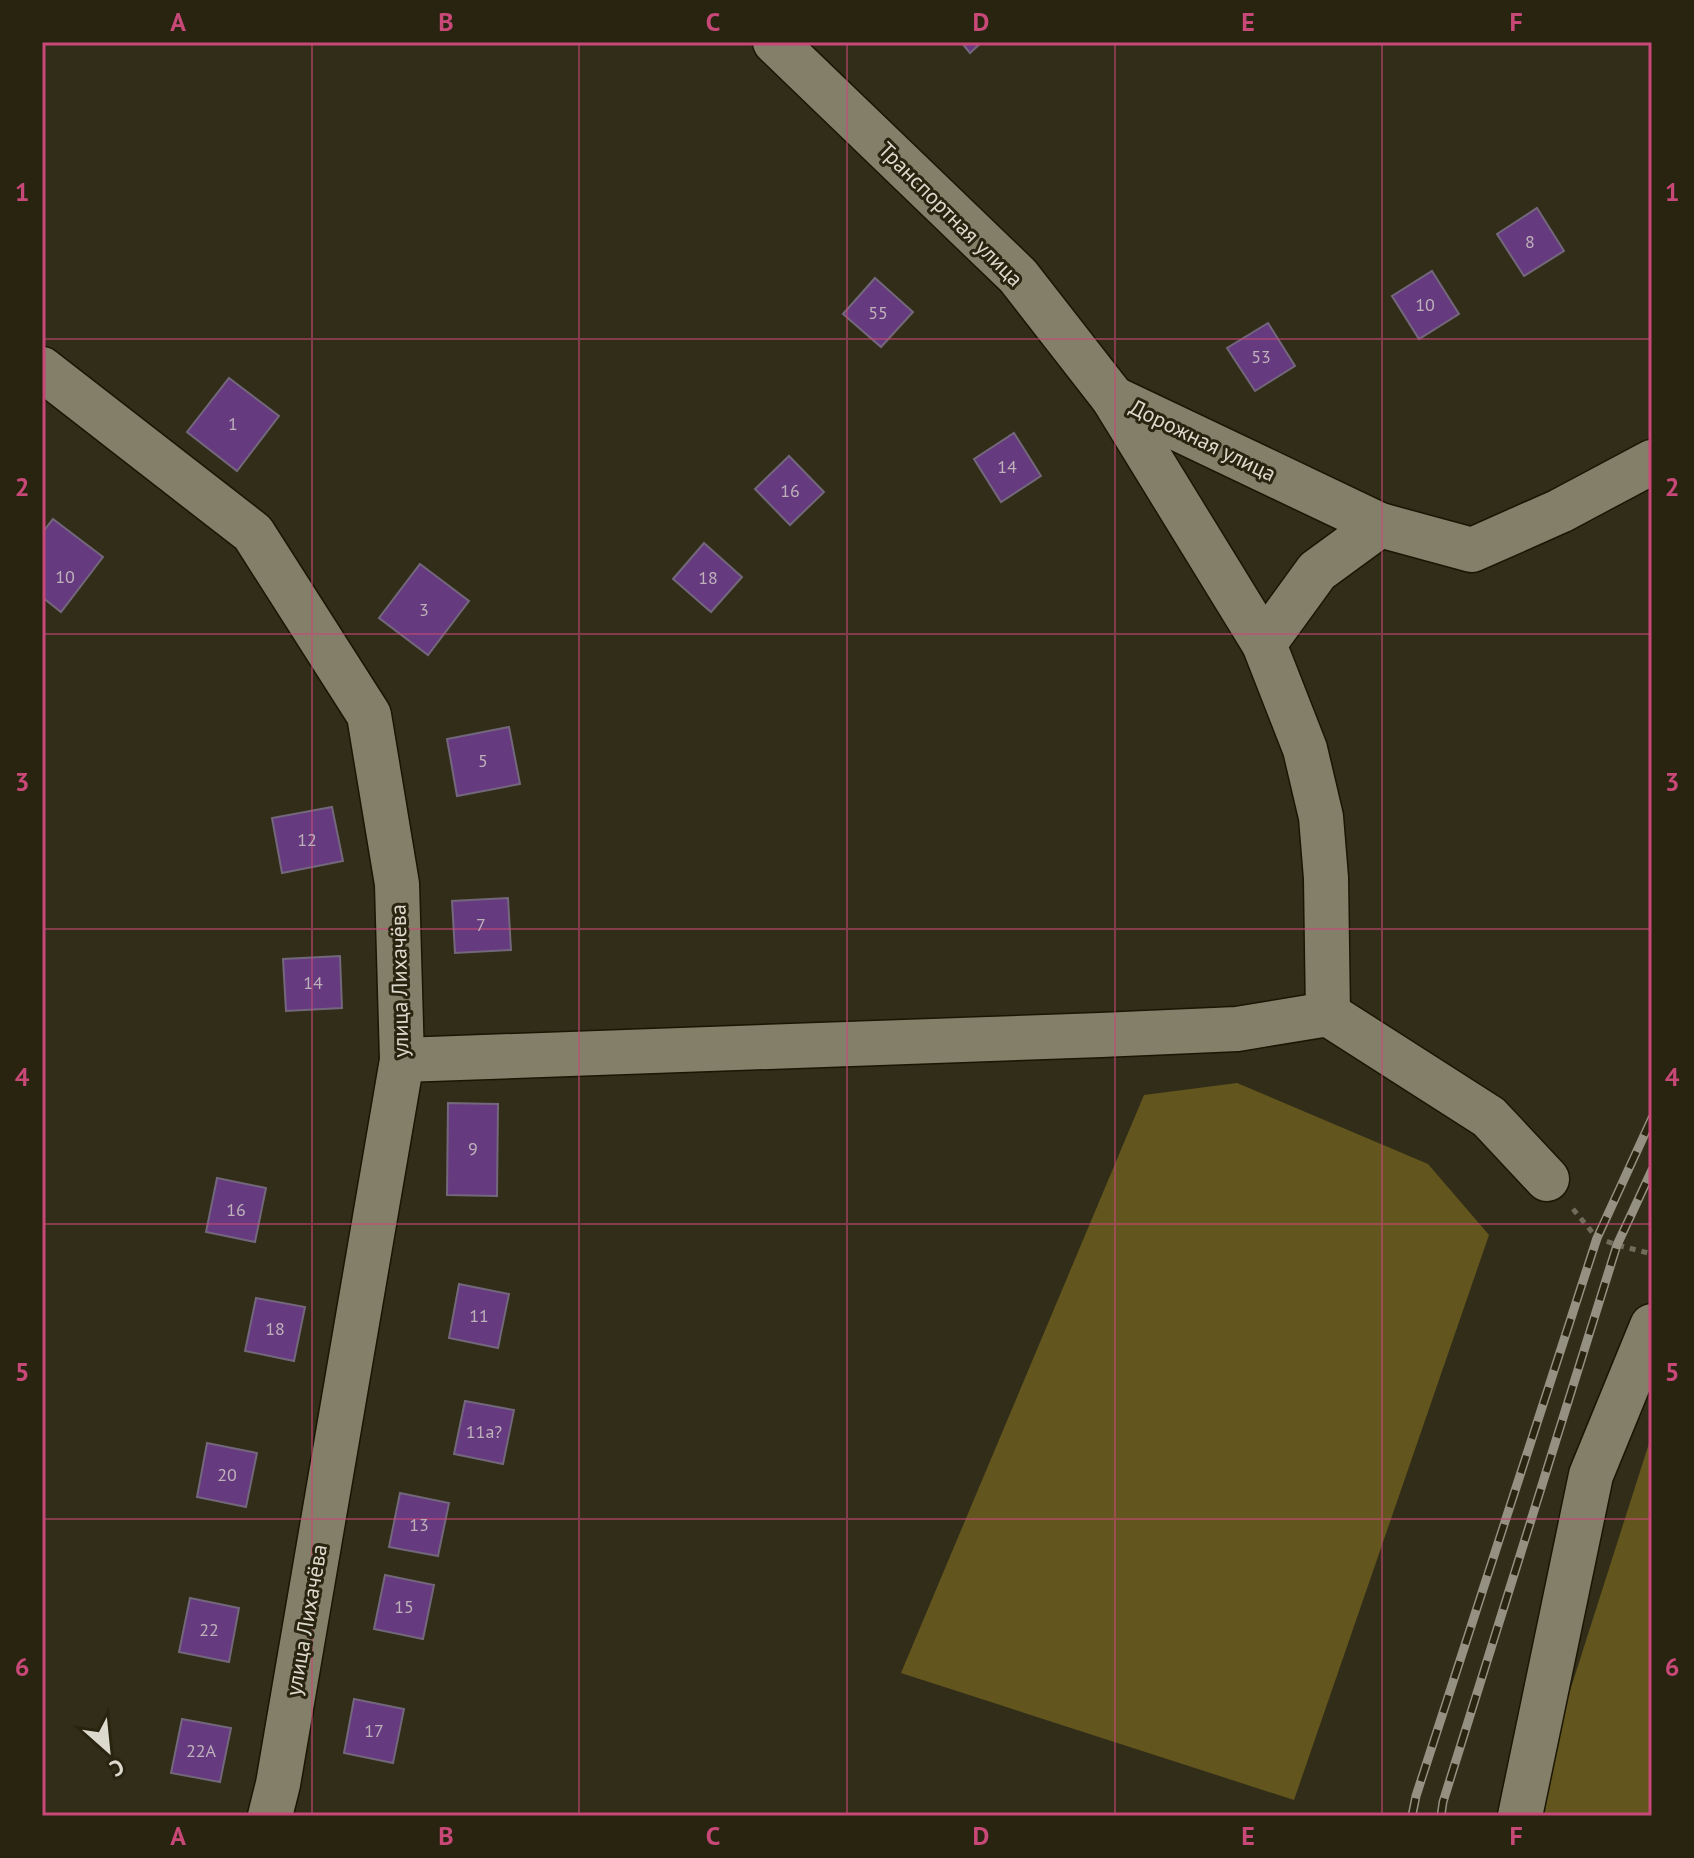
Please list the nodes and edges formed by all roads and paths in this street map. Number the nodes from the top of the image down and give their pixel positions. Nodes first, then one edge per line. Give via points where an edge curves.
1 (775, 42) edge
2 (48, 389) edge
3 (1113, 398) junction
4 (1652, 462) edge
5 (1380, 525) junction
6 (1264, 644) junction
7 (1328, 1014) junction
8 (402, 1060) junction
9 (1547, 1179) joint
10 (1652, 1254) edge
11 (1652, 1326) edge
12 (270, 1816) edge
13 (1520, 1816) edge

1 - 3 street, Транспортная улица via 1018,276
2 - 8 street, улица Лихачёва via 253,533 369,715 397,884
3 - 5 street, Дорожная улица
3 - 6 street, Дорожная улица
4 - 5 street, Дорожная улица via 1472,550
5 - 6 street via 1317,571
6 - 7 street, Дорожная улица via 1305,749 1321,817
7 - 8 street via 1237,1029
7 - 9 street via 1489,1117
8 - 12 street, улица Лихачёва
9 - 10 path via 1597,1238
11 - 13 street via 1591,1475

